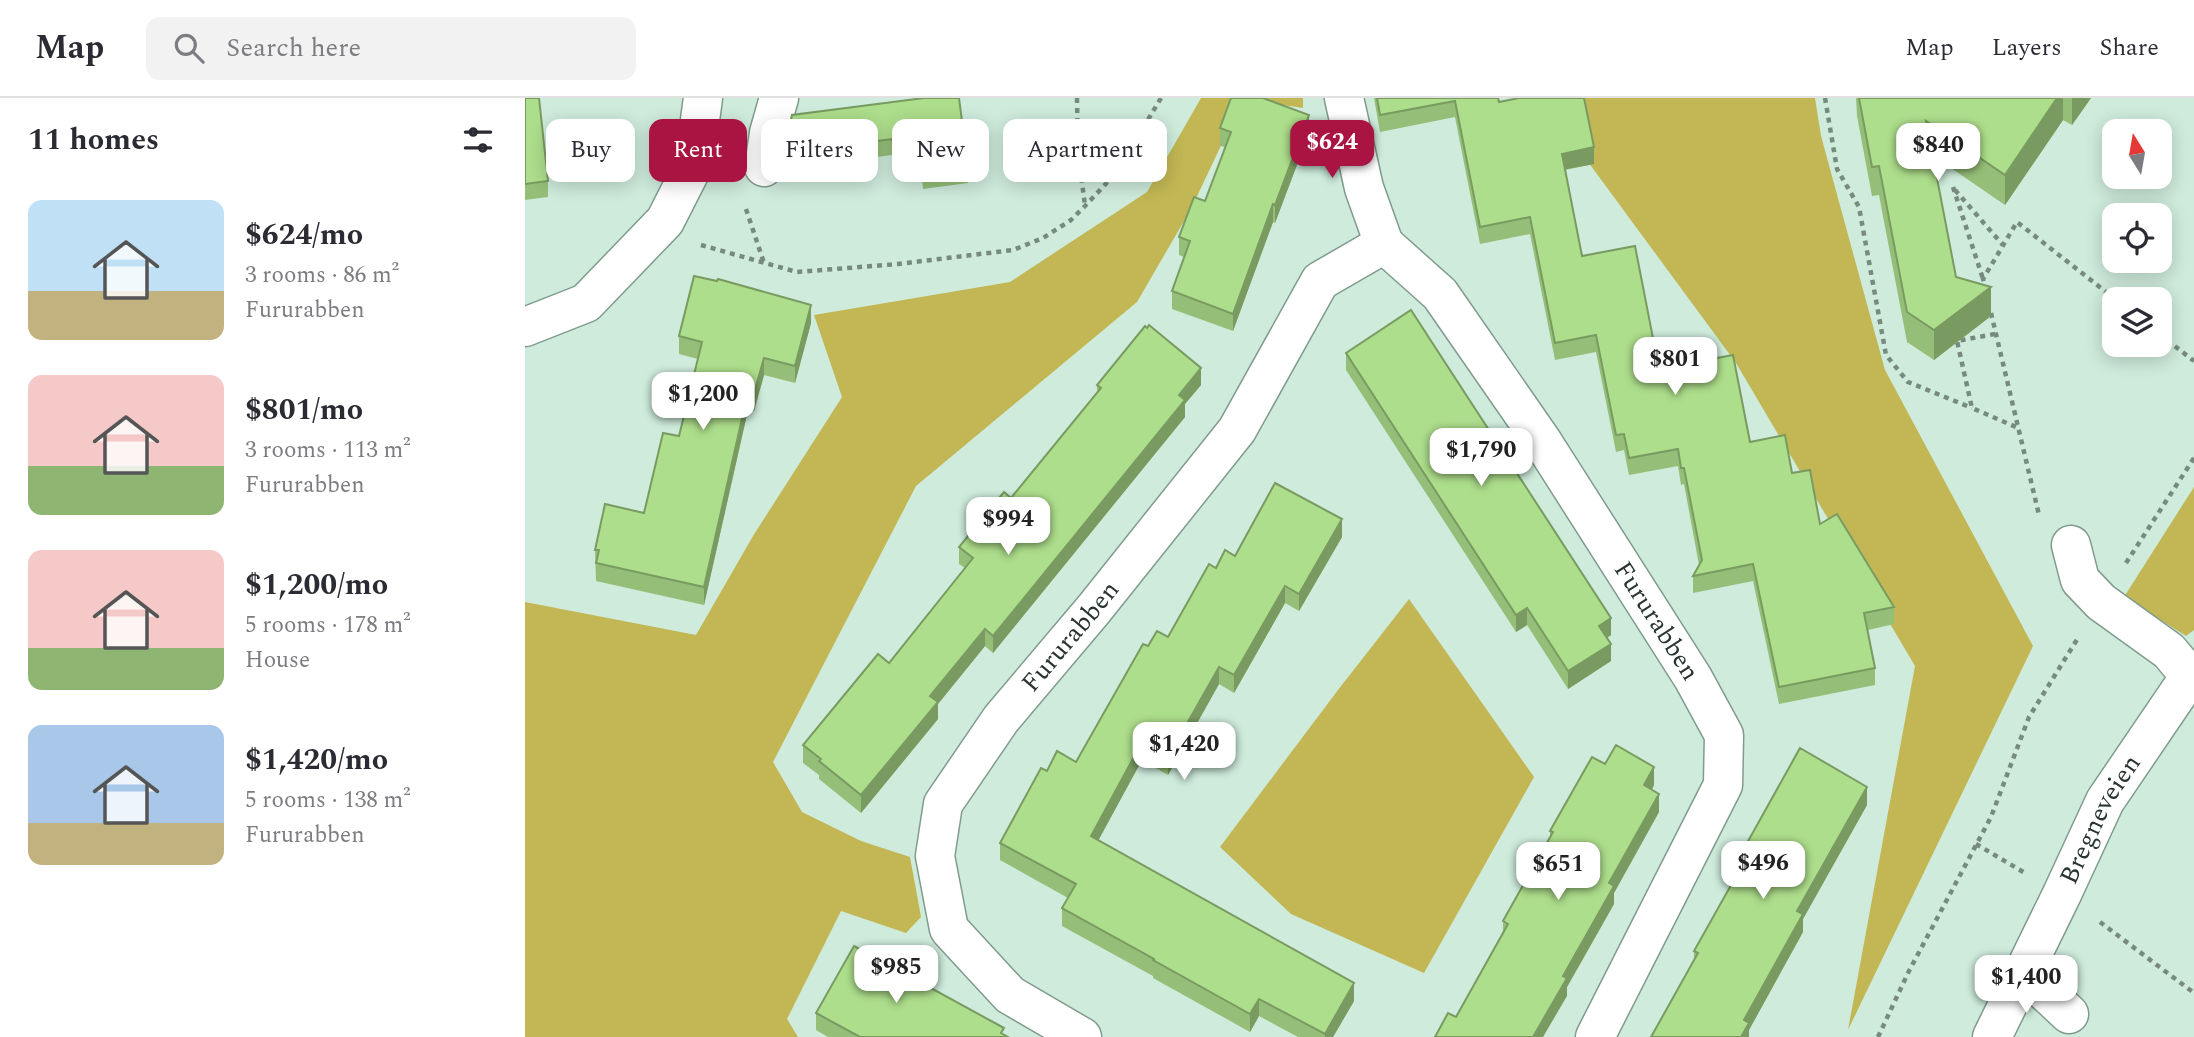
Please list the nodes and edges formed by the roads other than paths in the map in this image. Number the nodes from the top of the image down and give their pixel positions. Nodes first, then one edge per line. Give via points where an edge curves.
1 (703, 98) edge
2 (779, 98) edge
3 (1344, 98) edge
4 (773, 119) edge
5 (1384, 244) junction
6 (525, 327) edge
7 (2071, 545) dead end
8 (2191, 673) edge
9 (2024, 972) junction
10 (2069, 1014) dead end
11 (1082, 1037) edge
12 (1595, 1037) edge
13 (1992, 1037) edge

1 - 6 street via 694,164 665,221 586,303
2 - 4 street
3 - 5 street, Fururabben via 1364,188
5 - 11 street, Fururabben via 1320,281 1237,430 1001,719 943,804 935,856 949,929 1010,995
5 - 12 street, Fururabben via 1440,294 1542,441 1693,678 1724,735 1723,785
7 - 8 street, Bregneveien via 2080,580 2101,603 2169,651
8 - 9 street, Bregneveien via 2105,801
9 - 10 street
9 - 13 street, Bregneveien

